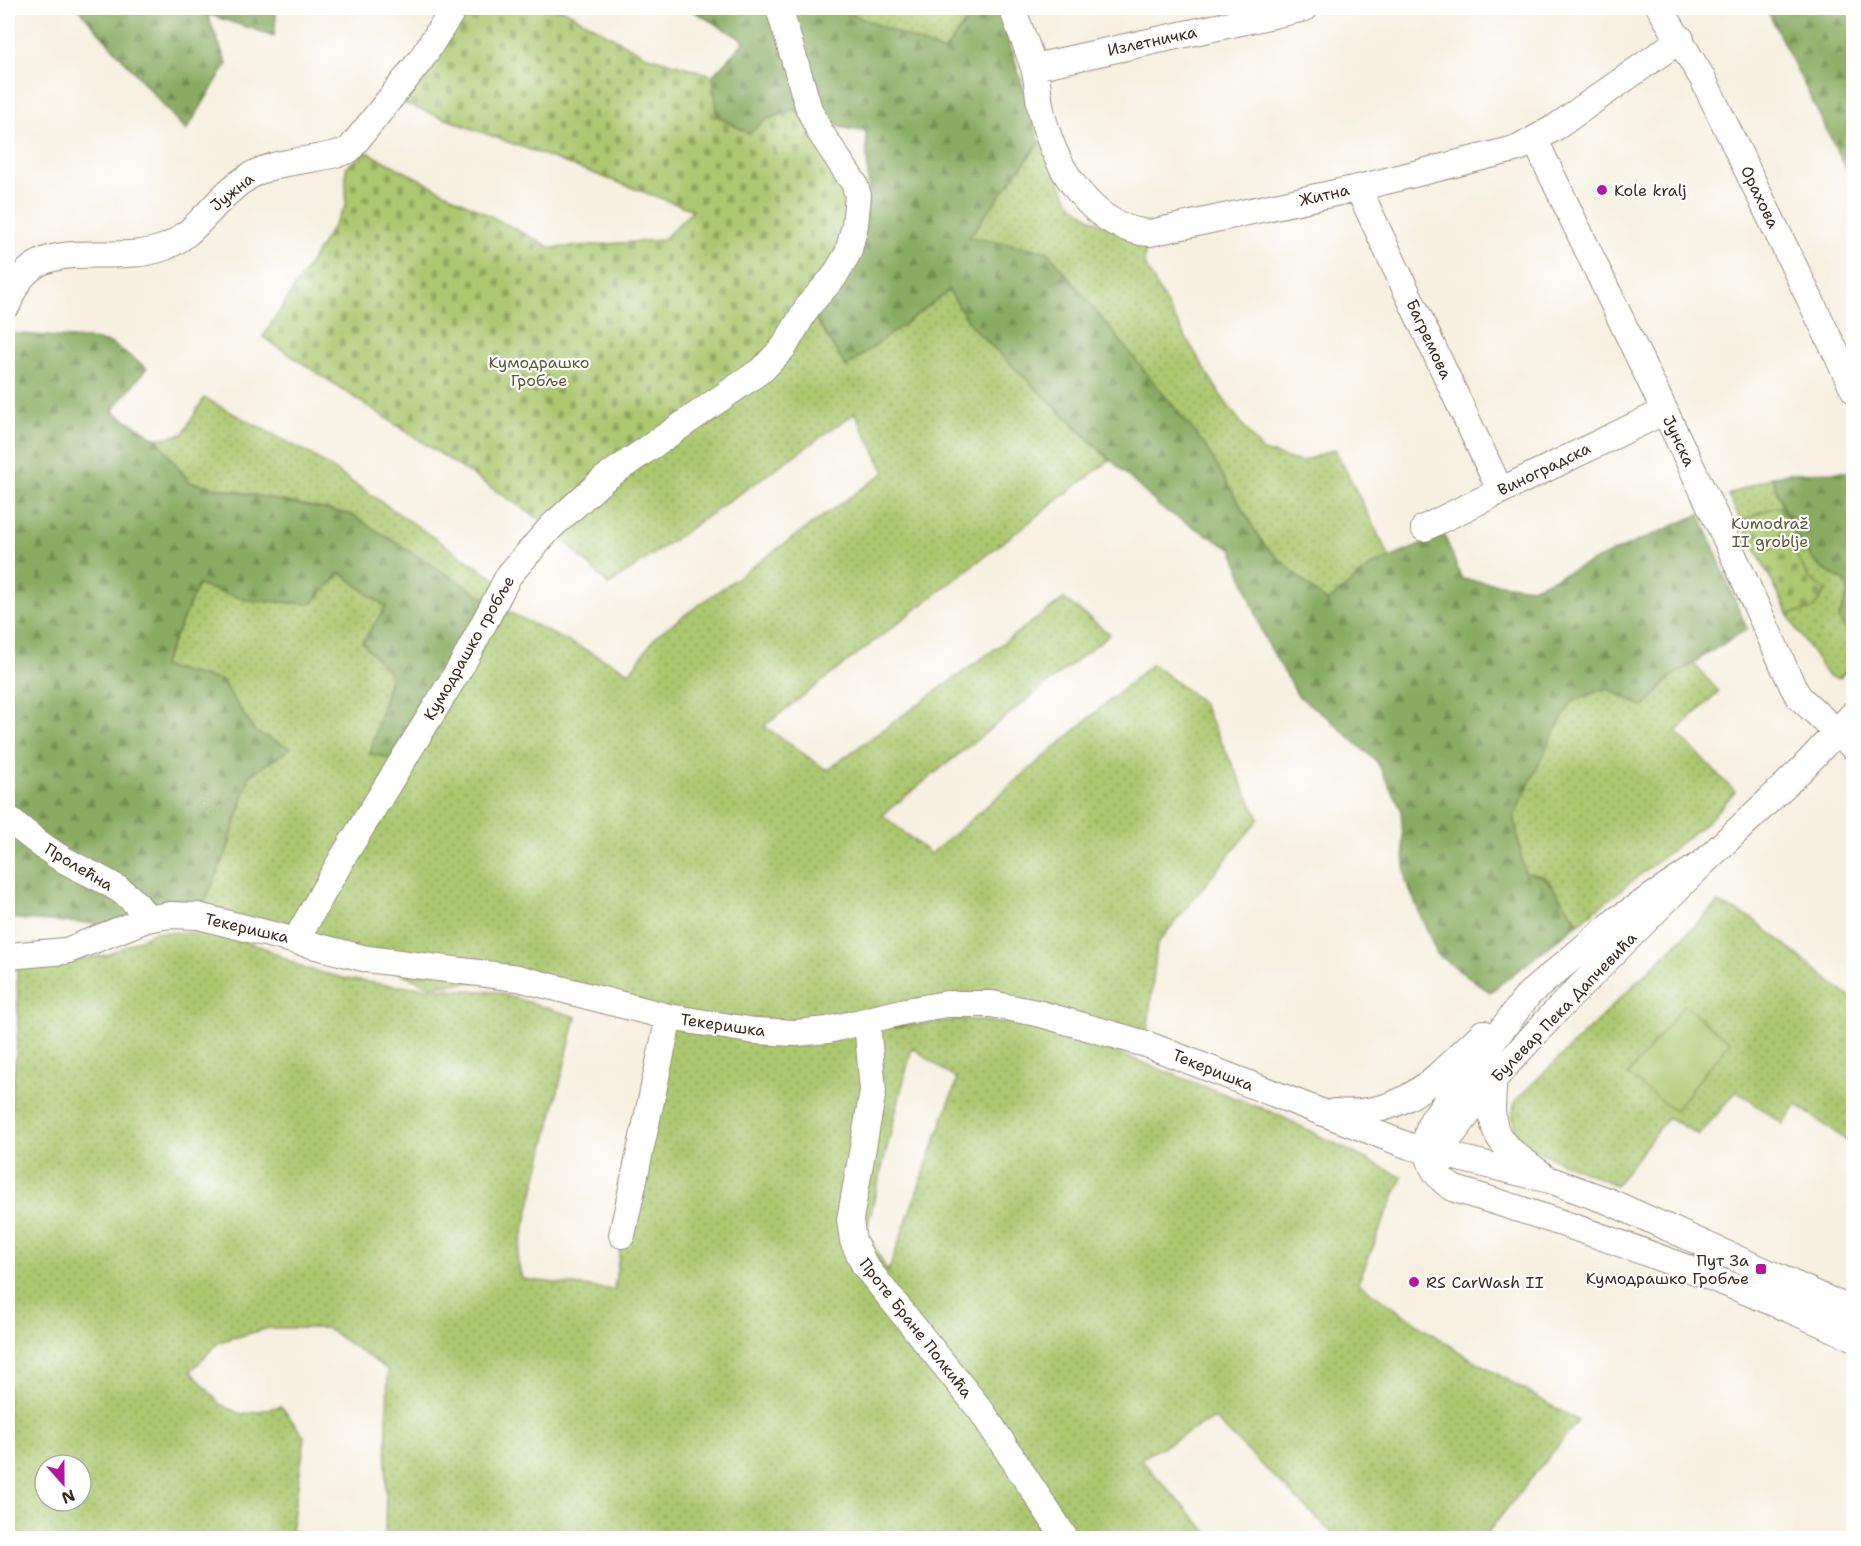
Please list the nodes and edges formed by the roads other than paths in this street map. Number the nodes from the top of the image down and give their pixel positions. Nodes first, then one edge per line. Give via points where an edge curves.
1 (454, 8) edge
2 (779, 8) edge
3 (1012, 8) edge
4 (1305, 8) edge
5 (1660, 8) edge
6 (1681, 39) junction
7 (1034, 67) junction
8 (1535, 140) junction
9 (1358, 188) junction
10 (8, 304) edge
11 (1854, 390) edge
12 (1665, 411) junction
13 (1500, 490) junction
14 (1424, 528) dead end
15 (1854, 713) edge
16 (1845, 741) edge
17 (8, 818) edge
18 (1703, 863) junction
19 (147, 919) junction
20 (296, 940) junction
21 (8, 956) edge
22 (1529, 994) junction
23 (669, 1017) junction
24 (867, 1021) junction
25 (1494, 1079) junction
26 (1316, 1111) junction
27 (1428, 1151) junction
28 (1550, 1180) junction
29 (622, 1235) dead end
30 (1854, 1311) edge
31 (1854, 1338) edge
32 (1065, 1539) edge

1 - 10 street, Јужна via 420,61 349,150 281,163 243,179 182,237 167,246 131,255 72,255 39,262 22,273
2 - 20 street, Кумодрашко гробље via 809,109 858,195 848,253 834,277 808,306 784,347 763,369 604,479 551,526 509,575 463,663 343,856
3 - 7 street, Житна
4 - 7 street, Излетничка
5 - 6 street, Орахова
6 - 8 street, Житна
6 - 11 street, Орахова
7 - 9 street, Житна via 1042,116 1066,176 1095,208 1140,232 1171,230
8 - 9 street, Житна via 1519,148
8 - 12 street, Јунска
9 - 13 street, Багремова
12 - 13 street, Виноградска
12 - 16 street, Јунска via 1793,687
13 - 14 street, Виноградска
15 - 16 street, Булевар Пека Дапчевића
16 - 18 street, Булевар Пека Дапчевића via 1800,771
17 - 19 street, Пролећна via 55,855 129,897 142,908
18 - 22 street, Булевар Пека Дапчевића via 1618,920
18 - 25 street, Булевар Пека Дапчевића
19 - 20 street, Текеришка via 198,916
19 - 21 street, Текеришка via 66,951
20 - 23 street, Текеришка via 367,959 518,978
22 - 26 street via 1431,1081 1391,1107 1354,1114
22 - 27 street, Булевар Пека Дапчевића via 1433,1119 1426,1135
23 - 24 street, Текеришка via 755,1031 796,1033
23 - 29 street
24 - 26 street, Текеришка via 945,1004 1002,1006 1086,1025 1146,1044
24 - 32 street, Проте Бране Полкића via 873,1091 851,1209 853,1241 865,1266 982,1412
25 - 27 street, Булевар Пека Дапчевића via 1451,1136
25 - 28 street via 1492,1119 1499,1139
26 - 27 street, Текеришка
27 - 28 street
27 - 31 street via 1435,1171 1455,1189 1755,1294
28 - 30 street via 1608,1201

